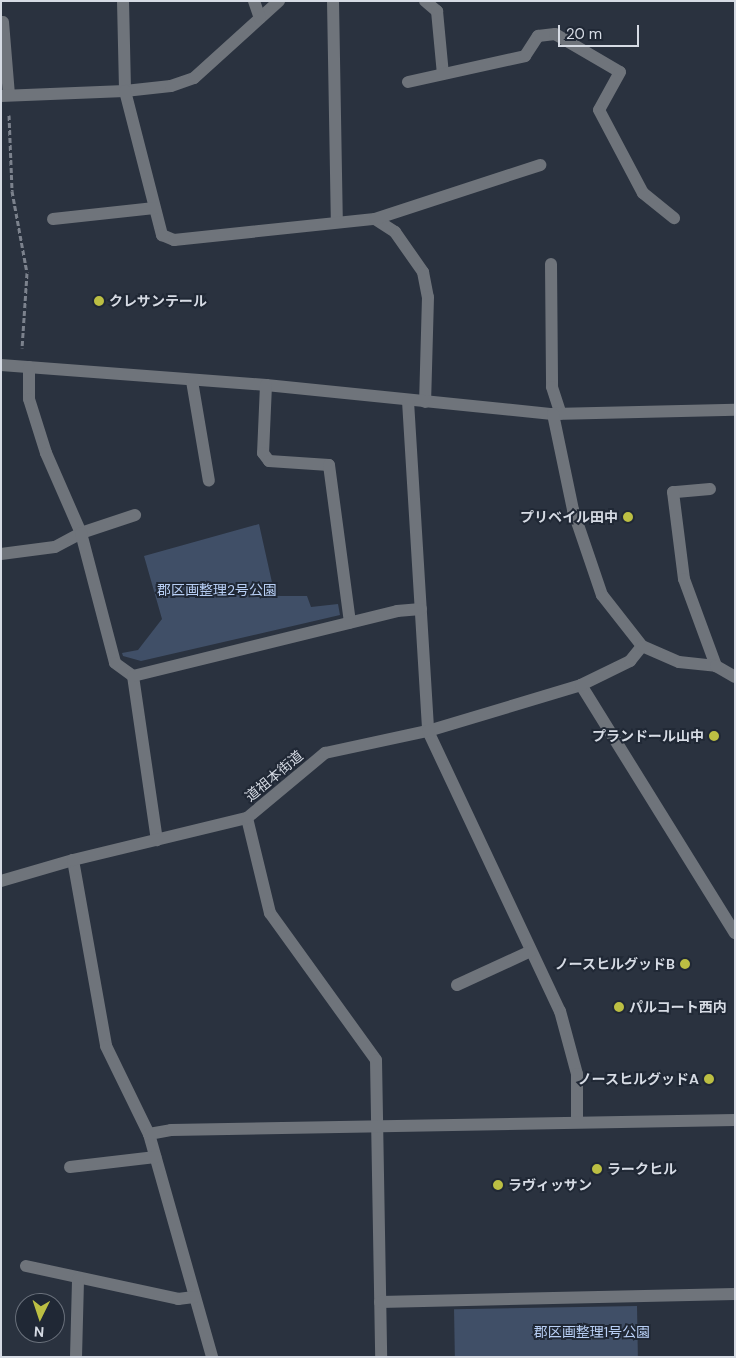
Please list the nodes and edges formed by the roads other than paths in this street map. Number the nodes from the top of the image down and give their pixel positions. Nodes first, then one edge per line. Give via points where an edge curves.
1 (123, 1) edge
2 (254, 1) edge
3 (279, 1) edge
4 (333, 1) edge
5 (425, 1) edge
6 (260, 18) junction
7 (3, 22) dead end
8 (443, 74) junction
9 (408, 82) dead end
10 (125, 91) junction
11 (5, 95) edge
12 (540, 165) dead end
13 (154, 208) junction
14 (53, 218) dead end
15 (674, 218) dead end
16 (376, 219) junction
17 (337, 221) junction
18 (551, 264) dead end
19 (1, 365) edge
20 (25, 367) junction
21 (192, 381) junction
22 (266, 385) junction
23 (408, 400) junction
24 (425, 402) junction
25 (735, 410) edge
26 (557, 414) junction
27 (210, 481) dead end
28 (710, 489) dead end
29 (135, 515) dead end
30 (81, 533) junction
31 (1, 554) edge
32 (421, 609) junction
33 (350, 623) junction
34 (642, 646) junction
35 (716, 666) junction
36 (133, 676) junction
37 (735, 677) edge
38 (581, 685) junction
39 (428, 731) junction
40 (247, 818) junction
41 (157, 840) junction
42 (73, 860) junction
43 (1, 881) edge
44 (735, 933) edge
45 (531, 951) junction
46 (457, 985) dead end
47 (577, 1120) junction
48 (735, 1120) edge
49 (376, 1126) junction
50 (148, 1134) junction
51 (156, 1157) junction
52 (70, 1167) dead end
53 (26, 1266) dead end
54 (78, 1279) junction
55 (735, 1294) edge
56 (194, 1296) junction
57 (380, 1302) junction
58 (76, 1357) edge
59 (212, 1357) edge
60 (382, 1357) edge

1 - 10 street
2 - 6 street
3 - 6 street
4 - 17 street
5 - 8 street via 437,11
6 - 10 street via 194,78 171,86
7 - 11 street
8 - 9 street
8 - 15 street via 524,56 538,36 555,34 620,72 599,110 643,193
10 - 11 street
10 - 13 street
12 - 16 street
13 - 14 street
13 - 17 street via 162,235 174,240
16 - 17 street
16 - 24 street via 395,232 423,272 428,298
18 - 26 street via 552,387
19 - 20 street
20 - 21 street
20 - 30 street via 29,399 40,435
21 - 22 street
21 - 27 street
22 - 23 street
22 - 33 street via 263,453 269,461 328,465
23 - 24 street
23 - 32 street
24 - 26 street
25 - 26 street
26 - 34 street via 573,510 602,594
28 - 35 street via 673,492 684,579
29 - 30 street
30 - 31 street via 54,547
30 - 36 street via 115,663
32 - 33 street
32 - 39 street
33 - 36 street
34 - 35 street via 679,662
34 - 38 street, 道祖本街道 via 630,661
35 - 37 street
36 - 41 street
38 - 39 street, 道祖本街道
38 - 44 street
39 - 40 street, 道祖本街道 via 325,753
39 - 45 street
40 - 41 street, 道祖本街道
40 - 49 street via 270,913 376,1060
41 - 42 street, 道祖本街道
42 - 43 street, 道祖本街道
42 - 50 street via 106,1046
45 - 46 street
45 - 47 street via 572,1044 577,1074
47 - 48 street
47 - 49 street
49 - 50 street via 172,1130
49 - 57 street
50 - 51 street
51 - 52 street
51 - 56 street
53 - 54 street
54 - 56 street via 178,1300
54 - 58 street
55 - 57 street
56 - 59 street
57 - 60 street

